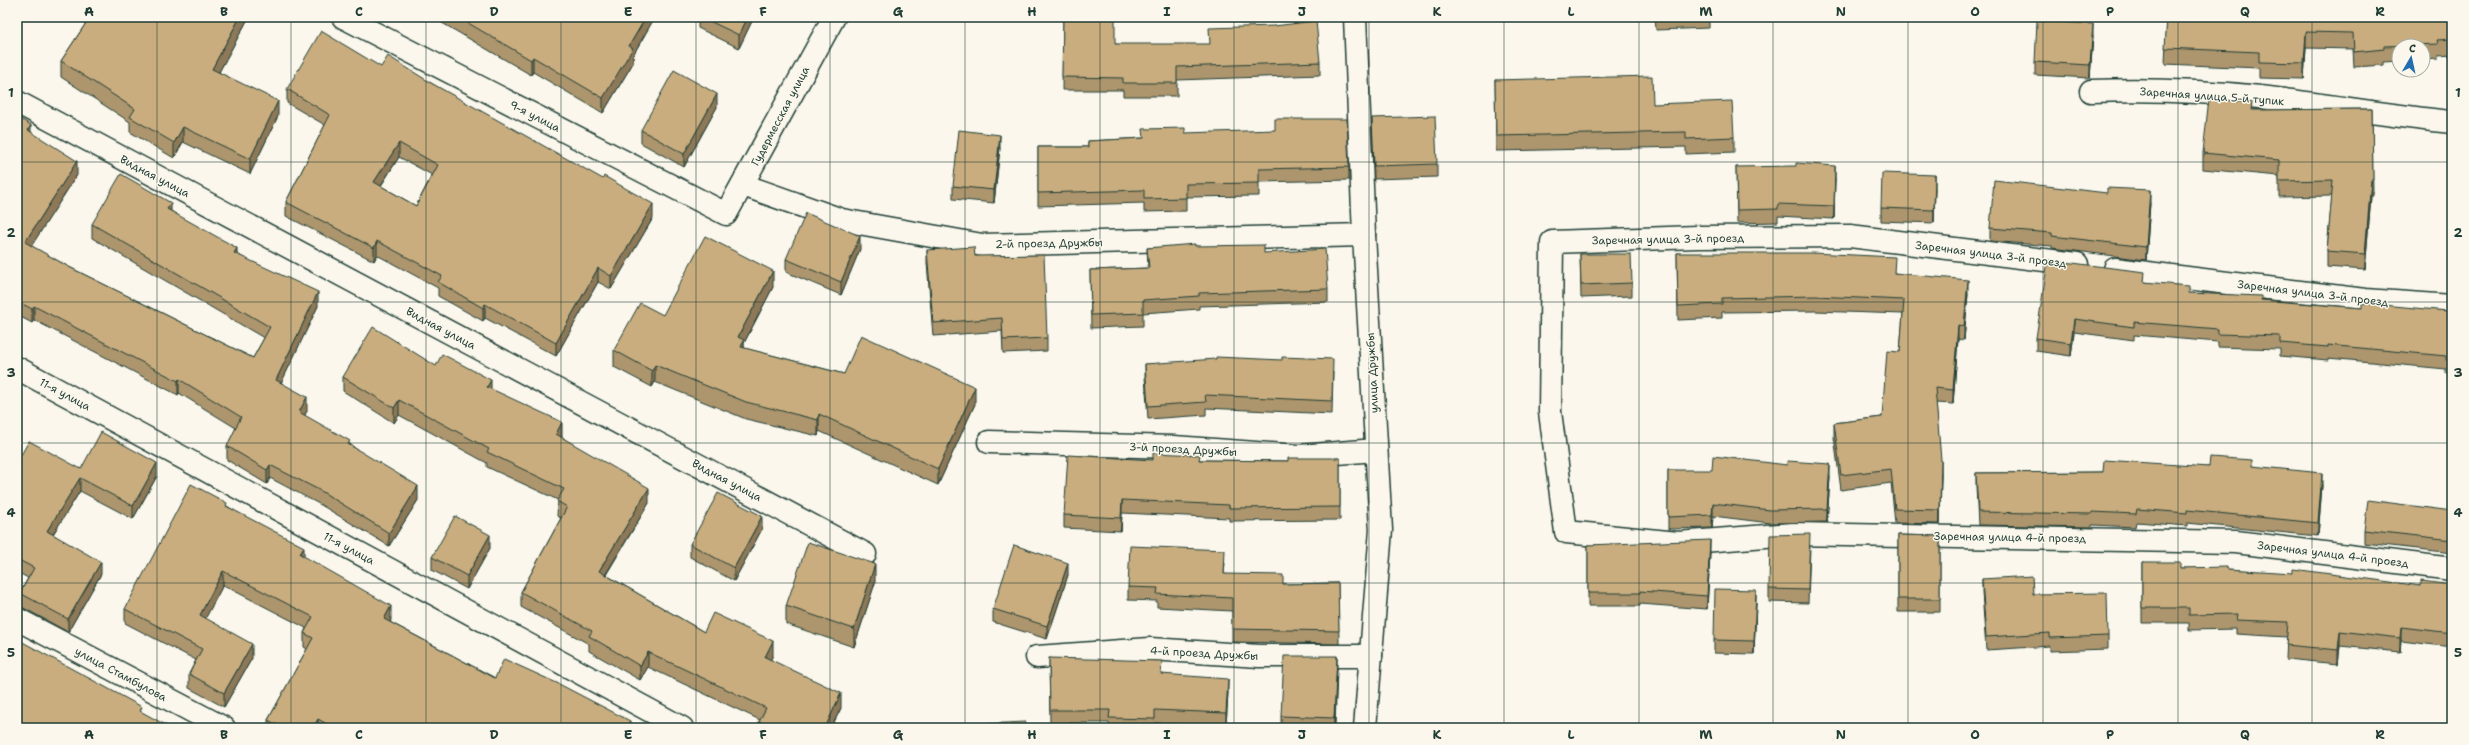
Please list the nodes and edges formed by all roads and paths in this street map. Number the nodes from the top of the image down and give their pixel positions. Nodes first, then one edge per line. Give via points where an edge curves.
1 (343, 17) edge
2 (834, 17) edge
3 (1356, 17) edge
4 (2091, 91) dead end
5 (17, 102) edge
6 (2452, 122) edge
7 (743, 185) junction
8 (726, 214) joint
9 (1364, 235) junction
10 (2452, 306) edge
11 (17, 368) edge
12 (989, 442) dead end
13 (1376, 450) junction
14 (1566, 532) joint
15 (865, 554) dead end
16 (2452, 569) edge
17 (17, 619) edge
18 (1371, 656) junction
19 (1037, 657) dead end
20 (224, 728) edge
21 (682, 728) edge
22 (1365, 728) edge

1 - 8 street, 9-я улица
2 - 7 street, Гудермесская улица
3 - 9 street, улица Дружбы
4 - 6 street, Заречная улица 5-й тупик via 2145,90 2260,97 2372,114
5 - 15 street, Видная улица
7 - 8 street, Гудермесская улица
7 - 9 street, 2-й проезд Дружбы via 842,220 982,245
9 - 13 street, улица Дружбы
10 - 14 street, Заречная улица 3-й проезд via 2365,300 1850,236 1697,237 1552,242 1550,412
11 - 21 street, 11-я улица
12 - 13 street, 3-й проезд Дружбы via 1174,447 1299,456
13 - 18 street, улица Дружбы via 1381,530
14 - 16 street, Заречная улица 4-й проезд via 1678,543 1792,534 2236,542
17 - 20 street, улица Стамбулова
18 - 19 street, 4-й проезд Дружбы via 1259,656 1150,649
18 - 22 street, улица Дружбы

